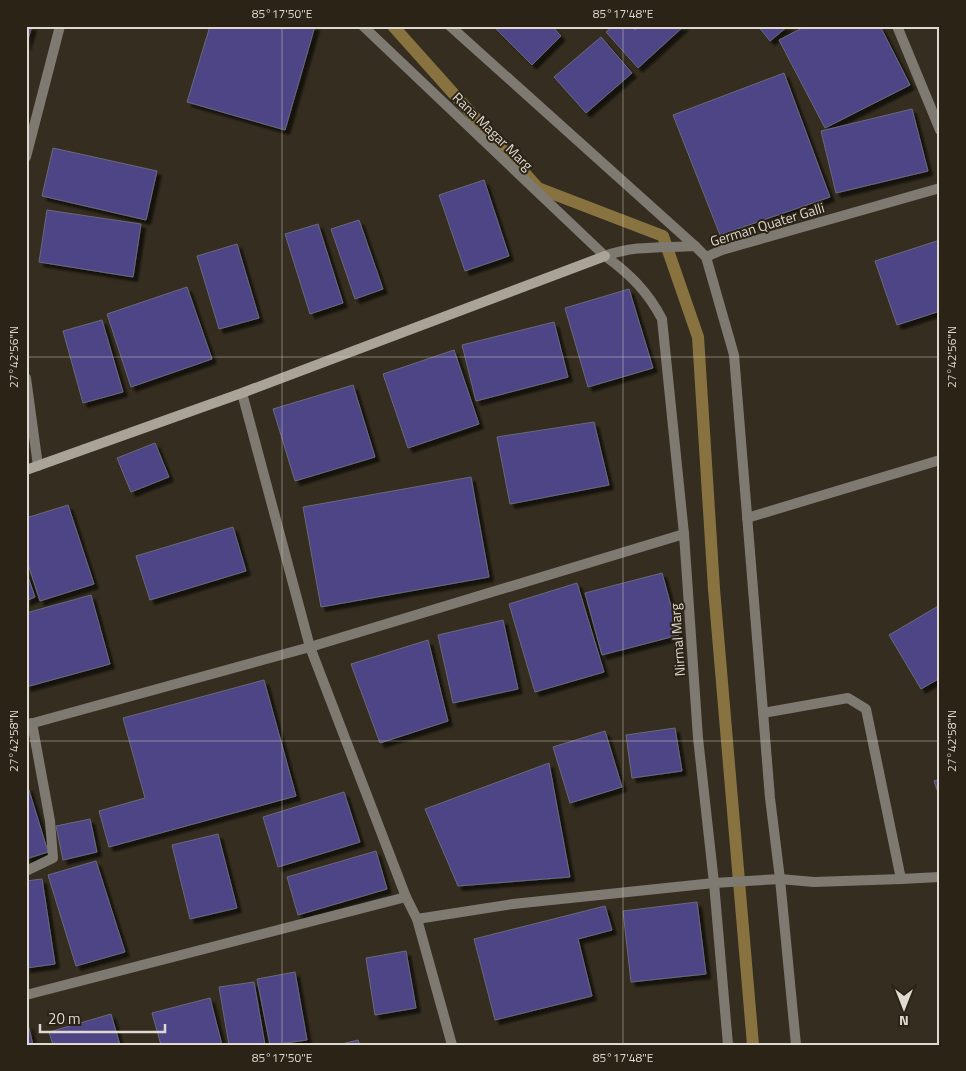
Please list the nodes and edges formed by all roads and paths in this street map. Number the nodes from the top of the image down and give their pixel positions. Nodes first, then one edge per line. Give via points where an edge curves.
1 (60, 26) edge
2 (363, 26) edge
3 (450, 26) edge
4 (897, 26) edge
5 (940, 130) edge
6 (26, 157) edge
7 (940, 188) edge
8 (694, 246) junction
9 (605, 256) junction
10 (706, 257) junction
11 (26, 378) edge
12 (242, 393) junction
13 (940, 460) edge
14 (38, 466) junction
15 (26, 470) edge
16 (747, 518) junction
17 (684, 534) junction
18 (310, 646) junction
19 (763, 713) junction
20 (29, 724) edge
21 (26, 871) edge
22 (940, 877) edge
23 (780, 879) junction
24 (901, 879) junction
25 (716, 883) junction
26 (406, 897) junction
27 (417, 919) junction
28 (26, 995) edge
29 (452, 1045) edge
30 (728, 1045) edge
31 (796, 1045) edge

1 - 6 street
2 - 9 street, Rana Magar Marg
3 - 8 street
4 - 5 street
7 - 10 street, German Quater Galli
8 - 9 street, German Quater Galli via 642,248
8 - 10 street, German Quater Galli
9 - 12 street
9 - 17 street, Nirmal Marg via 625,271 652,300 662,319
10 - 16 street via 734,355
11 - 14 street
12 - 14 street
12 - 18 street
13 - 16 street
14 - 15 street
16 - 19 street
17 - 18 street
17 - 25 street, Nirmal Marg via 698,738
18 - 20 street
18 - 26 street
19 - 23 street
19 - 24 street via 848,698 866,709
20 - 21 street via 50,821 53,858
22 - 24 street
23 - 24 street via 814,882
23 - 25 street
23 - 31 street
25 - 27 street via 513,904
25 - 30 street, Nirmal Marg
26 - 27 street
26 - 28 street
27 - 29 street

